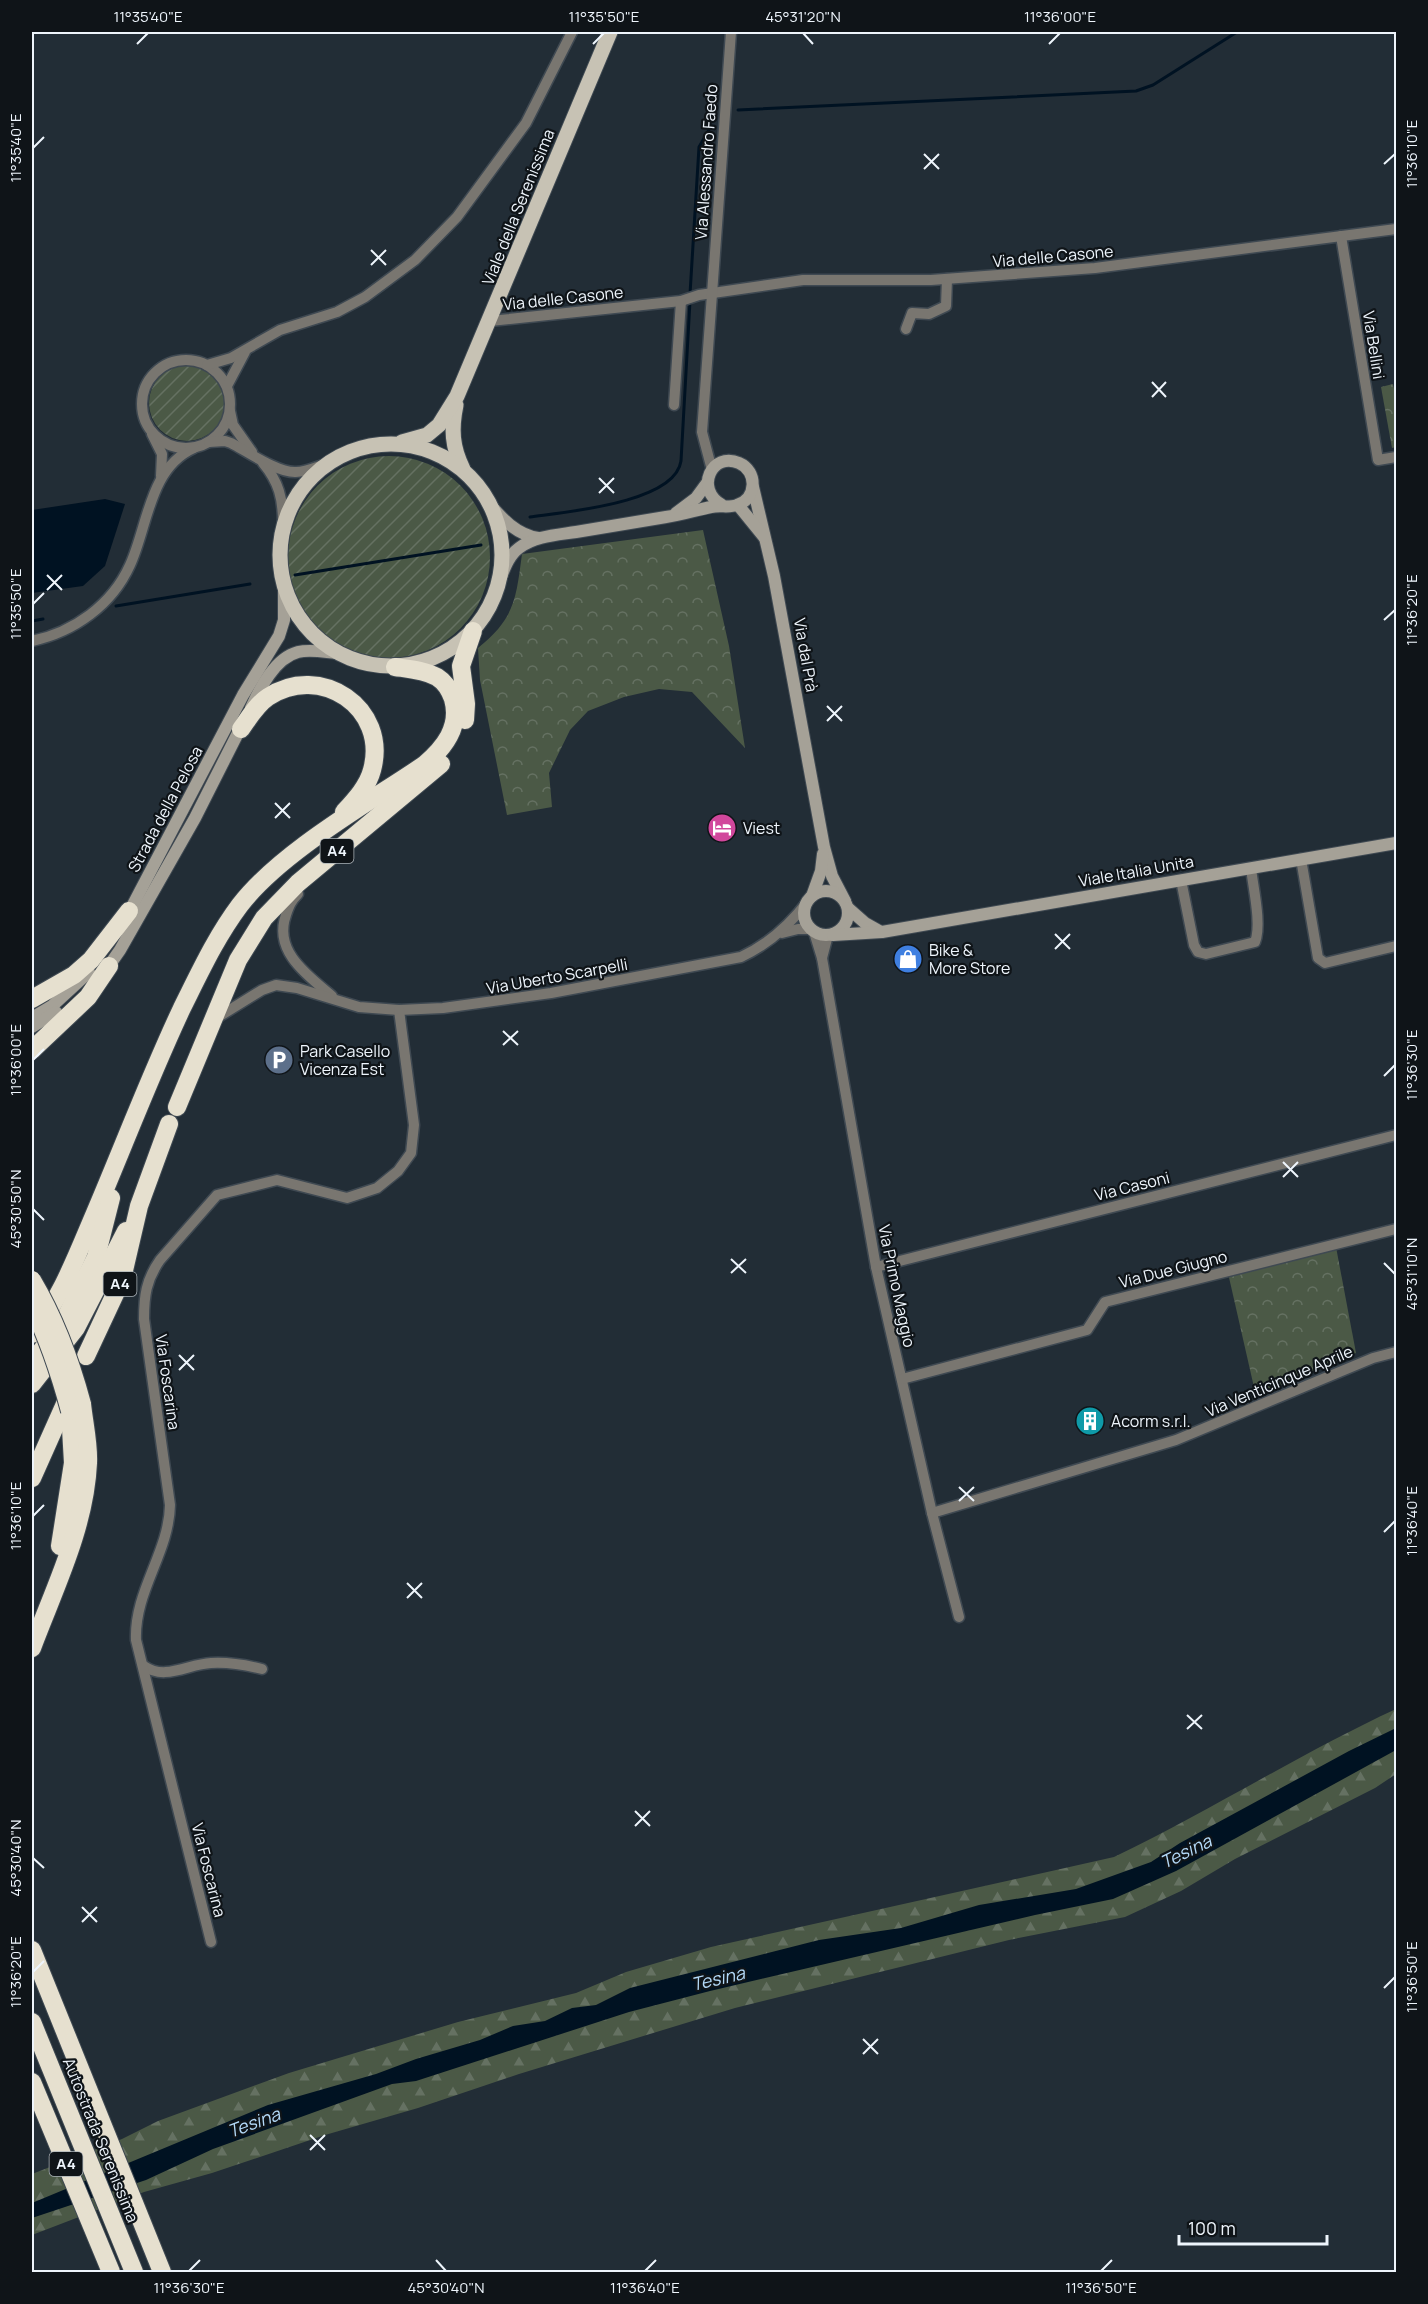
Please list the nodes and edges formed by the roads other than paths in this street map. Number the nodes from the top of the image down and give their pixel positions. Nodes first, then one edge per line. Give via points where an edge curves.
1 (572, 32) edge
2 (610, 32) edge
3 (731, 32) edge
4 (1396, 229) edge
5 (1341, 236) junction
6 (947, 279) junction
7 (705, 294) junction
8 (684, 299) junction
9 (490, 321) junction
10 (906, 329) dead end
11 (247, 350) junction
12 (207, 364) junction
13 (227, 386) junction
14 (457, 396) junction
15 (674, 405) dead end
16 (230, 408) junction
17 (150, 428) junction
18 (399, 443) junction
19 (705, 443) junction
20 (202, 445) junction
21 (255, 455) junction
22 (1396, 457) edge
23 (723, 462) junction
24 (329, 463) junction
25 (712, 470) junction
26 (466, 474) junction
27 (160, 479) junction
28 (707, 483) junction
29 (753, 487) junction
30 (488, 501) junction
31 (722, 505) junction
32 (738, 506) junction
33 (670, 517) junction
34 (284, 523) junction
35 (538, 538) junction
36 (767, 540) junction
37 (499, 582) junction
38 (284, 590) junction
39 (473, 631) junction
40 (32, 641) edge
41 (336, 653) junction
42 (395, 667) junction
43 (241, 729) junction
44 (369, 825) junction
45 (321, 834) junction
46 (1396, 843) edge
47 (824, 847) junction
48 (1301, 859) junction
49 (1251, 868) junction
50 (1181, 880) junction
51 (810, 899) junction
52 (846, 905) junction
53 (129, 911) junction
54 (813, 931) junction
55 (882, 932) junction
56 (830, 935) junction
57 (777, 936) junction
58 (1396, 946) edge
59 (822, 958) junction
60 (109, 966) junction
61 (32, 999) edge
62 (337, 1000) junction
63 (399, 1010) junction
64 (32, 1017) edge
65 (212, 1020) junction
66 (32, 1027) edge
67 (32, 1050) edge
68 (177, 1107) dead end
69 (169, 1124) dead end
70 (1396, 1135) edge
71 (126, 1141) junction
72 (139, 1206) junction
73 (1396, 1228) edge
74 (876, 1267) junction
75 (33, 1280) edge
76 (32, 1306) edge
77 (32, 1334) edge
78 (1396, 1352) edge
79 (86, 1356) dead end
80 (32, 1363) edge
81 (902, 1379) junction
82 (32, 1384) edge
83 (72, 1406) junction
84 (32, 1478) edge
85 (932, 1513) junction
86 (959, 1617) dead end
87 (32, 1641) edge
88 (32, 1648) edge
89 (144, 1666) junction
90 (262, 1669) dead end
91 (211, 1942) dead end
92 (32, 1950) edge
93 (32, 2012) edge
94 (32, 2022) edge
95 (51, 2070) junction
96 (34, 2087) edge
97 (111, 2272) edge
98 (134, 2272) edge
99 (162, 2272) edge

1 - 11 street via 526,123 457,216 415,260 365,297 337,312 280,330
2 - 9 main road, Viale della Serenissima
3 - 7 street, Via Alessandro Faedo
4 - 5 street, Via delle Casone
5 - 6 street, Via delle Casone via 1095,268
5 - 22 street, Via Bellini via 1378,460
6 - 7 street, Via delle Casone via 803,280
6 - 10 street via 946,306 929,314 912,313
7 - 8 street, Via delle Casone
7 - 19 street
8 - 9 street, Via delle Casone
8 - 15 street
9 - 14 main road, Viale della Serenissima
11 - 12 street
11 - 13 street
12 - 13 street
12 - 17 street via 188,360 169,363 149,379 142,404
13 - 16 street
14 - 18 main road, Viale della Serenissima via 439,425 427,435
14 - 26 main road, Viale della Serenissima via 453,441
16 - 20 street via 222,429
16 - 21 street via 241,439
17 - 20 street via 159,439 172,445
17 - 27 street via 162,454
18 - 24 main road via 367,446
18 - 26 main road via 432,451
19 - 23 street
19 - 25 street
20 - 21 street via 225,441
20 - 27 street via 181,454
21 - 24 street via 290,472
21 - 34 street via 279,489
23 - 25 street
23 - 29 street via 745,466
24 - 34 main road via 302,488
25 - 28 street
26 - 30 main road
27 - 40 street via 130,566 105,603 64,630
28 - 31 street via 711,496
28 - 33 street via 696,498
29 - 32 street
29 - 36 street, Via dal Prà
30 - 35 street via 509,525
30 - 37 main road via 502,549
31 - 32 street
31 - 33 street
32 - 36 street, Via dal Prà
33 - 35 street
34 - 38 main road via 279,549
35 - 37 street via 514,552
36 - 47 street, Via dal Prà
37 - 39 main road via 488,611
38 - 41 main road via 305,627
38 - 53 street, Strada della Pelosa via 284,620 279,636
39 - 42 main road via 444,654
39 - 44 highway, A4 via 461,666 465,716 455,747 430,775
41 - 42 main road via 367,664
41 - 43 street, Strada della Pelosa via 298,652 287,657 260,688
42 - 45 highway, A4 via 428,673 445,684 455,712 451,732 442,748 424,765
43 - 45 highway via 266,698 303,685 325,687 341,694 366,718 375,748 370,777 356,798
43 - 60 street, Strada della Pelosa via 195,818
44 - 62 street, Via Uberto Scarpelli via 291,900 284,922 285,948 295,963
44 - 65 highway, A4 via 291,888 264,918 245,947
45 - 71 highway via 268,876 242,903 219,936 154,1069
46 - 48 street, Viale Italia Unita
47 - 51 street, Via dal Prà via 821,872
47 - 52 street, Via dal Prà via 834,882
48 - 49 street, Viale Italia Unita
48 - 58 street via 1318,958 1325,963
49 - 50 street, Viale Italia Unita
49 - 50 street via 1258,935 1255,942 1206,954 1198,952 1194,945
50 - 55 street, Viale Italia Unita
51 - 52 street via 818,892 833,892
51 - 54 street via 804,914
51 - 57 street, Via Uberto Scarpelli
52 - 55 street
52 - 56 street via 847,922 839,932
53 - 61 highway via 82,967
53 - 64 street, Strada della Pelosa via 106,951 86,975 52,1006
54 - 56 street
54 - 57 street, Via Uberto Scarpelli
54 - 59 street, Via Primo Maggio
55 - 56 street, Viale Italia Unita
56 - 59 street, Via Primo Maggio
57 - 63 street, Via Uberto Scarpelli via 741,957 685,968 482,1004
59 - 74 street, Via Primo Maggio
60 - 66 street, Strada della Pelosa via 55,1014
60 - 67 highway via 88,997
62 - 63 street, Via Uberto Scarpelli via 359,1007
62 - 65 street, Via Uberto Scarpelli via 276,985
63 - 89 street, Via Foscarina via 414,1125 411,1153 398,1171 377,1188 347,1198 277,1180 217,1195 160,1260 147,1282 144,1319 170,1505 167,1533 138,1608 136,1640
65 - 68 highway, A4
69 - 72 highway, A4
70 - 74 street, Via Casoni
71 - 77 highway via 64,1283
71 - 80 highway via 96,1257 64,1321
72 - 79 highway, A4 via 122,1279
72 - 82 highway via 76,1328
73 - 81 street, Via Due Giugno via 1105,1302 1087,1330
74 - 81 street, Via Primo Maggio
75 - 83 highway, bridge via 71,1364
76 - 83 highway, bridge via 47,1335
78 - 85 street, Via Venticinque Aprile via 1176,1440
81 - 85 street, Via Primo Maggio
83 - 84 highway
83 - 87 highway via 73,1463 63,1538
83 - 88 highway via 88,1461 84,1504
85 - 86 street, Via Primo Maggio
89 - 90 street via 158,1673 210,1663
89 - 91 street, Via Foscarina
92 - 99 highway
93 - 95 highway, A4
94 - 95 highway, Autostrada Serenissima / A4
95 - 98 highway, Autostrada Serenissima / A4
96 - 97 highway, A4

